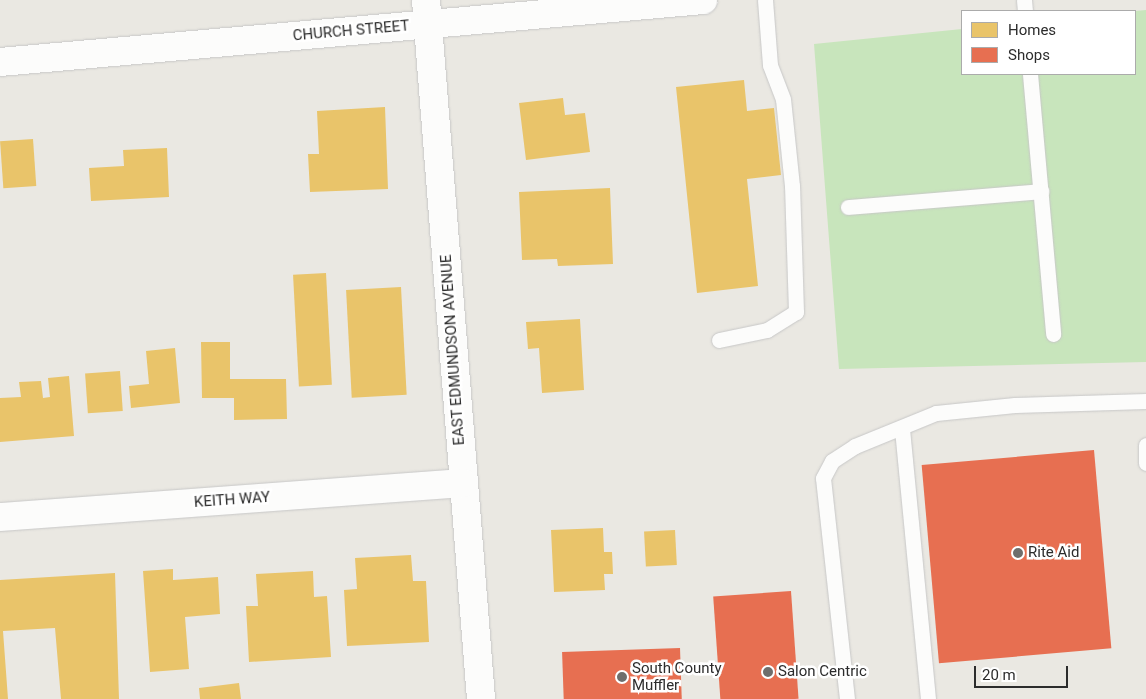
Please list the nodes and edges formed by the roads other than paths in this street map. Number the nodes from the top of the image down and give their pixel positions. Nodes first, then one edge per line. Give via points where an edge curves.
1 (702, 0) edge
2 (765, 0) edge
3 (427, 12) edge
4 (0, 62) edge
5 (1030, 75) edge
6 (1041, 192) junction
7 (848, 208) dead end
8 (1053, 334) dead end
9 (719, 340) dead end
10 (1146, 401) edge
11 (902, 429) junction
12 (1146, 445) edge
13 (1146, 463) edge
14 (464, 483) junction
15 (0, 517) edge
16 (480, 699) edge
17 (847, 699) edge
18 (928, 699) edge

1 - 3 street, CHURCH STREET
2 - 9 lane via 770,65 782,99 792,186 796,312 767,330
3 - 4 street, CHURCH STREET
3 - 14 street, EAST EDMUNDSON AVENUE
5 - 6 lane
6 - 7 lane
6 - 8 lane
10 - 11 lane via 1015,405 936,413
11 - 17 lane via 855,446 832,461 823,478
11 - 18 lane
12 - 13 lane
14 - 15 street, KEITH WAY
14 - 16 street, EAST EDMUNDSON AVENUE

